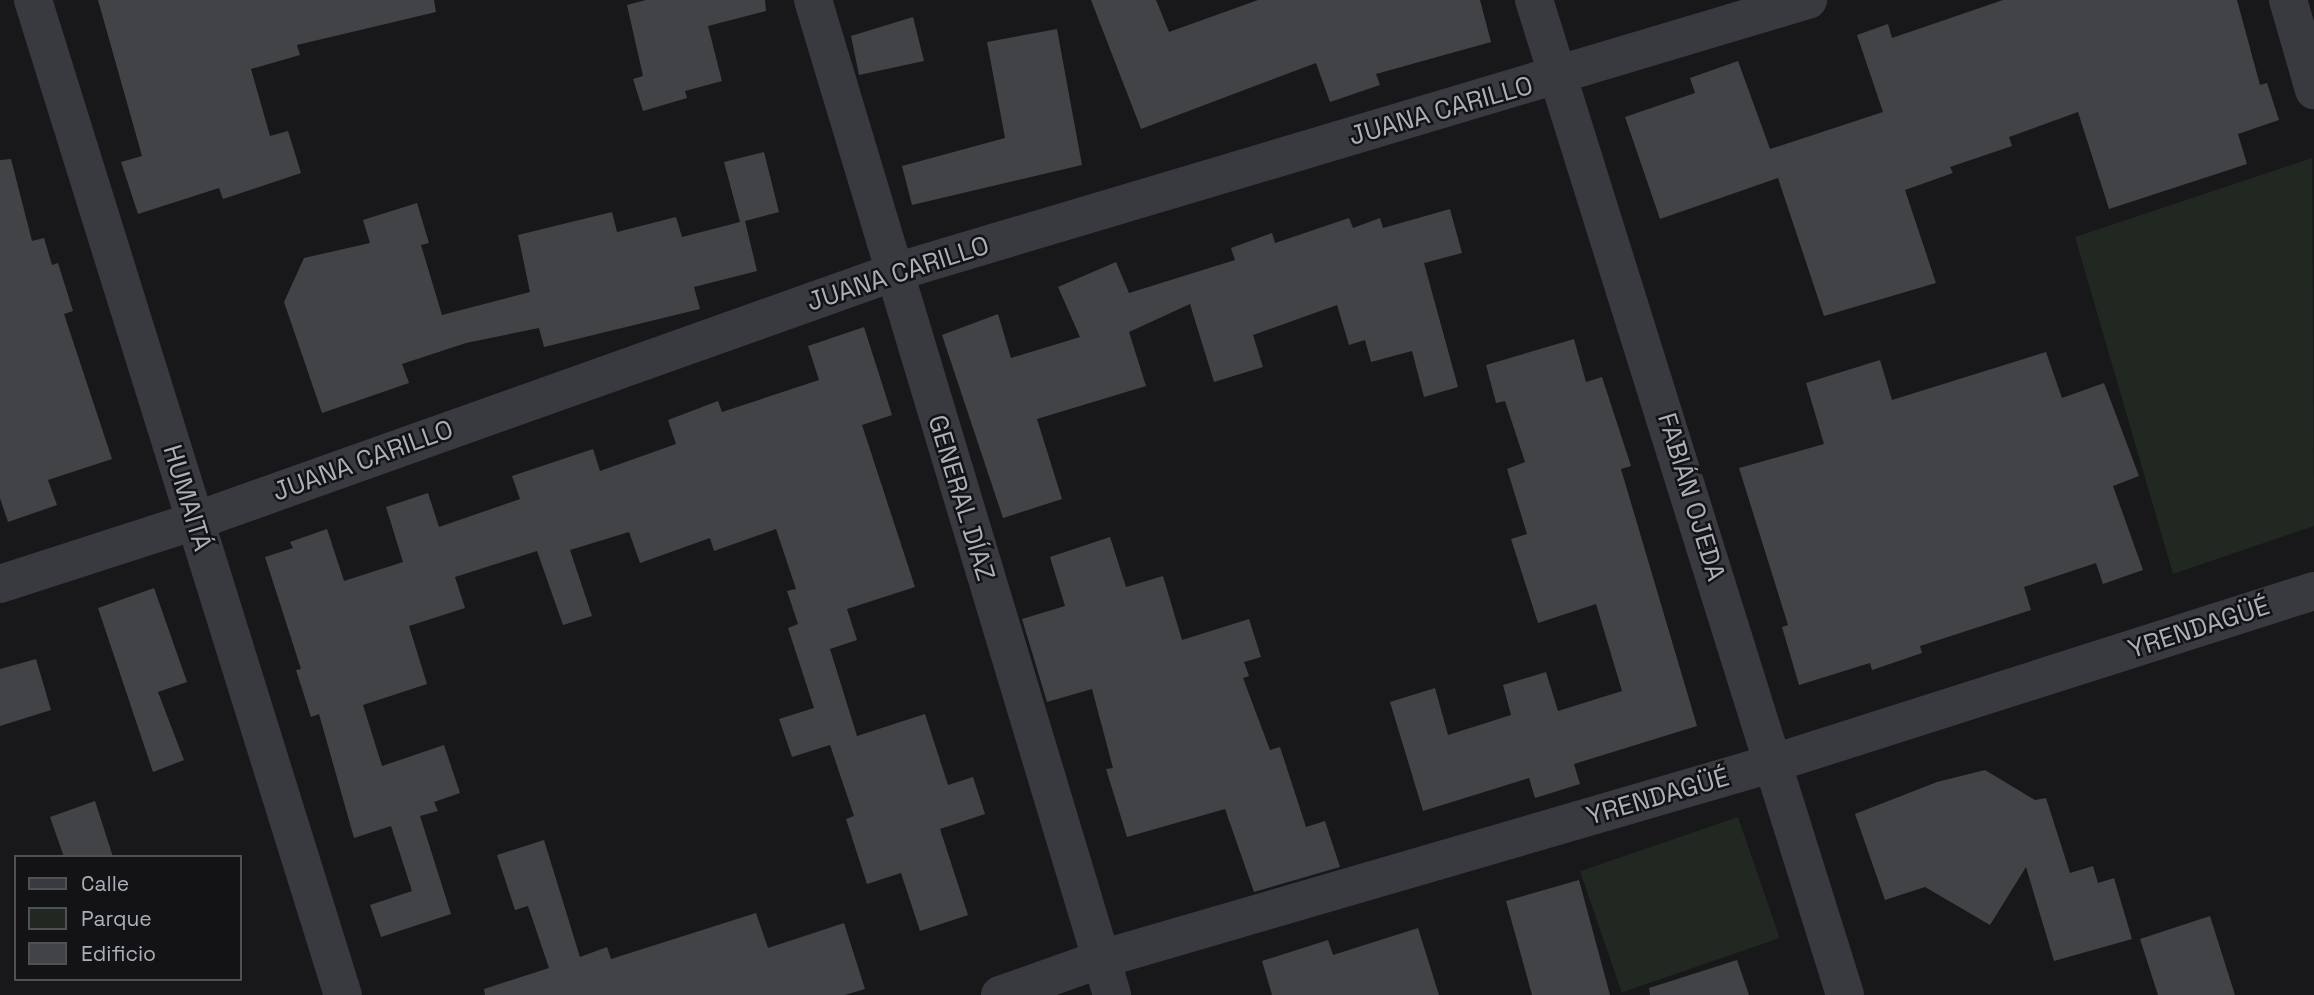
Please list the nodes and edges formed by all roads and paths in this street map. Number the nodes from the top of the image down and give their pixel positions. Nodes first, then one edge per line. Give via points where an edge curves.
1 (33, 0) edge
2 (813, 0) edge
3 (1534, 0) edge
4 (1808, 0) edge
5 (2288, 0) edge
6 (1559, 76) junction
7 (2314, 90) edge
8 (892, 273) junction
9 (195, 521) junction
10 (0, 584) edge
11 (2314, 591) edge
12 (1774, 763) junction
13 (1101, 959) junction
14 (343, 995) edge
15 (1000, 995) edge
16 (1112, 995) edge
17 (1845, 995) edge

1 - 9 street, HUMAITÁ
2 - 8 street, GENERAL DÍAZ
3 - 6 street, FABIÁN OJEDA
4 - 6 street, JUANA CARILLO
5 - 7 street
6 - 8 street, JUANA CARILLO
6 - 12 street, FABIÁN OJEDA
8 - 9 street, JUANA CARILLO
8 - 13 street, GENERAL DÍAZ
9 - 10 street, JUANA CARILLO
9 - 14 street, HUMAITÁ
11 - 12 street, YRENDAGÜÉ
12 - 13 street, YRENDAGÜÉ
12 - 17 street, FABIÁN OJEDA
13 - 15 street, YRENDAGÜÉ
13 - 16 street, GENERAL DÍAZ

